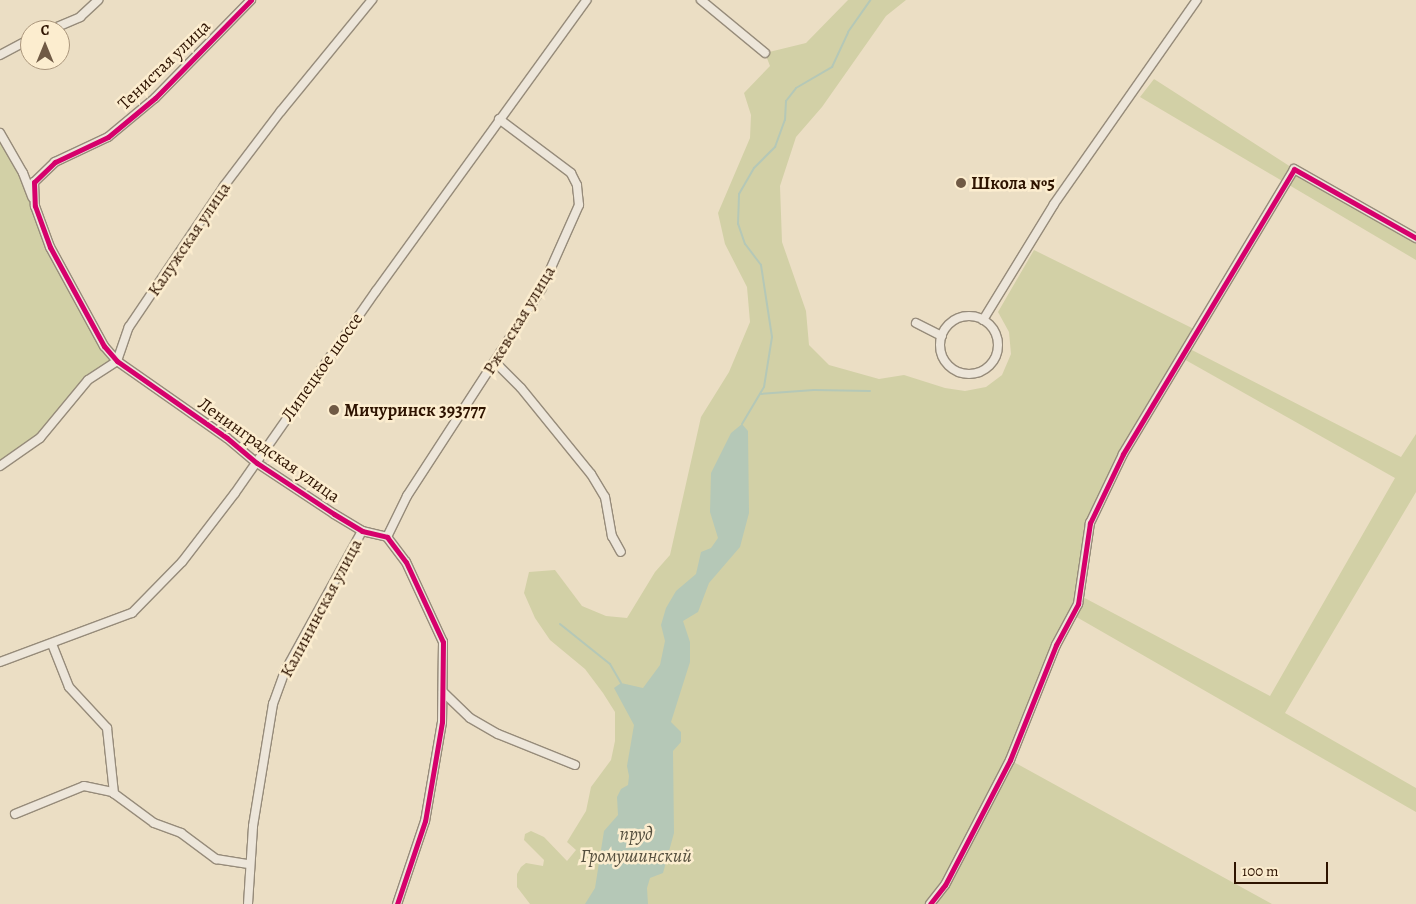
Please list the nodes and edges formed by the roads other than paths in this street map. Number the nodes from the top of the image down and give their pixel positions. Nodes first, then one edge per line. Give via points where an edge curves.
1 (98, 0) edge
2 (251, 0) edge
3 (372, 0) edge
4 (587, 0) edge
5 (701, 0) edge
6 (1197, 0) edge
7 (70, 21) edge
8 (20, 45) edge
9 (765, 53) dead end
10 (0, 56) edge
11 (499, 119) junction
12 (0, 133) edge
13 (35, 206) junction
14 (1416, 238) edge
15 (983, 320) junction
16 (916, 323) dead end
17 (942, 336) junction
18 (117, 360) junction
19 (496, 363) junction
20 (257, 463) junction
21 (0, 466) edge
22 (362, 530) junction
23 (387, 537) junction
24 (621, 552) dead end
25 (52, 644) junction
26 (0, 662) edge
27 (443, 692) junction
28 (575, 766) dead end
29 (114, 794) junction
30 (15, 814) dead end
31 (249, 864) junction
32 (248, 904) edge
33 (397, 904) edge
34 (930, 904) edge

1 - 7 street
2 - 13 street, Тенистая улица via 155,98 108,137 55,162 34,182
3 - 18 street, Калужская улица via 224,186 129,327
4 - 11 street, Липецкое шоссе
5 - 9 street
6 - 15 street via 1054,204
8 - 10 street
11 - 19 street, Ржевская улица via 571,173 578,185 579,205 542,288
11 - 20 street, Липецкое шоссе via 297,401
12 - 13 street via 23,173
13 - 18 street, Тенистая улица via 50,247 104,346
14 - 34 street via 1294,169 1123,454 1090,523 1078,604 1056,645 1010,760 945,885
15 - 17 street via 959,318 947,327
15 - 17 street via 995,331 998,347 993,362 981,372 965,373 950,367 942,353
16 - 17 street
18 - 20 street, Ленинградская улица
18 - 21 street via 88,380 40,438
19 - 23 street, Ржевская улица via 407,496
19 - 24 street via 521,388 591,474 605,498 612,536
20 - 22 street, Ленинградская улица
20 - 25 street, Липецкое шоссе via 182,562 132,613
22 - 23 street, Ленинградская улица
22 - 31 street, Калининская улица via 284,673 273,704 261,765
23 - 27 street via 406,562 443,642
25 - 26 street, Липецкое шоссе
25 - 29 street via 69,687 107,728
27 - 28 street via 470,718 498,734
27 - 33 street via 442,722 425,821
29 - 30 street via 84,786
29 - 31 street via 154,823 181,834 216,859
31 - 32 street, Калининская улица

